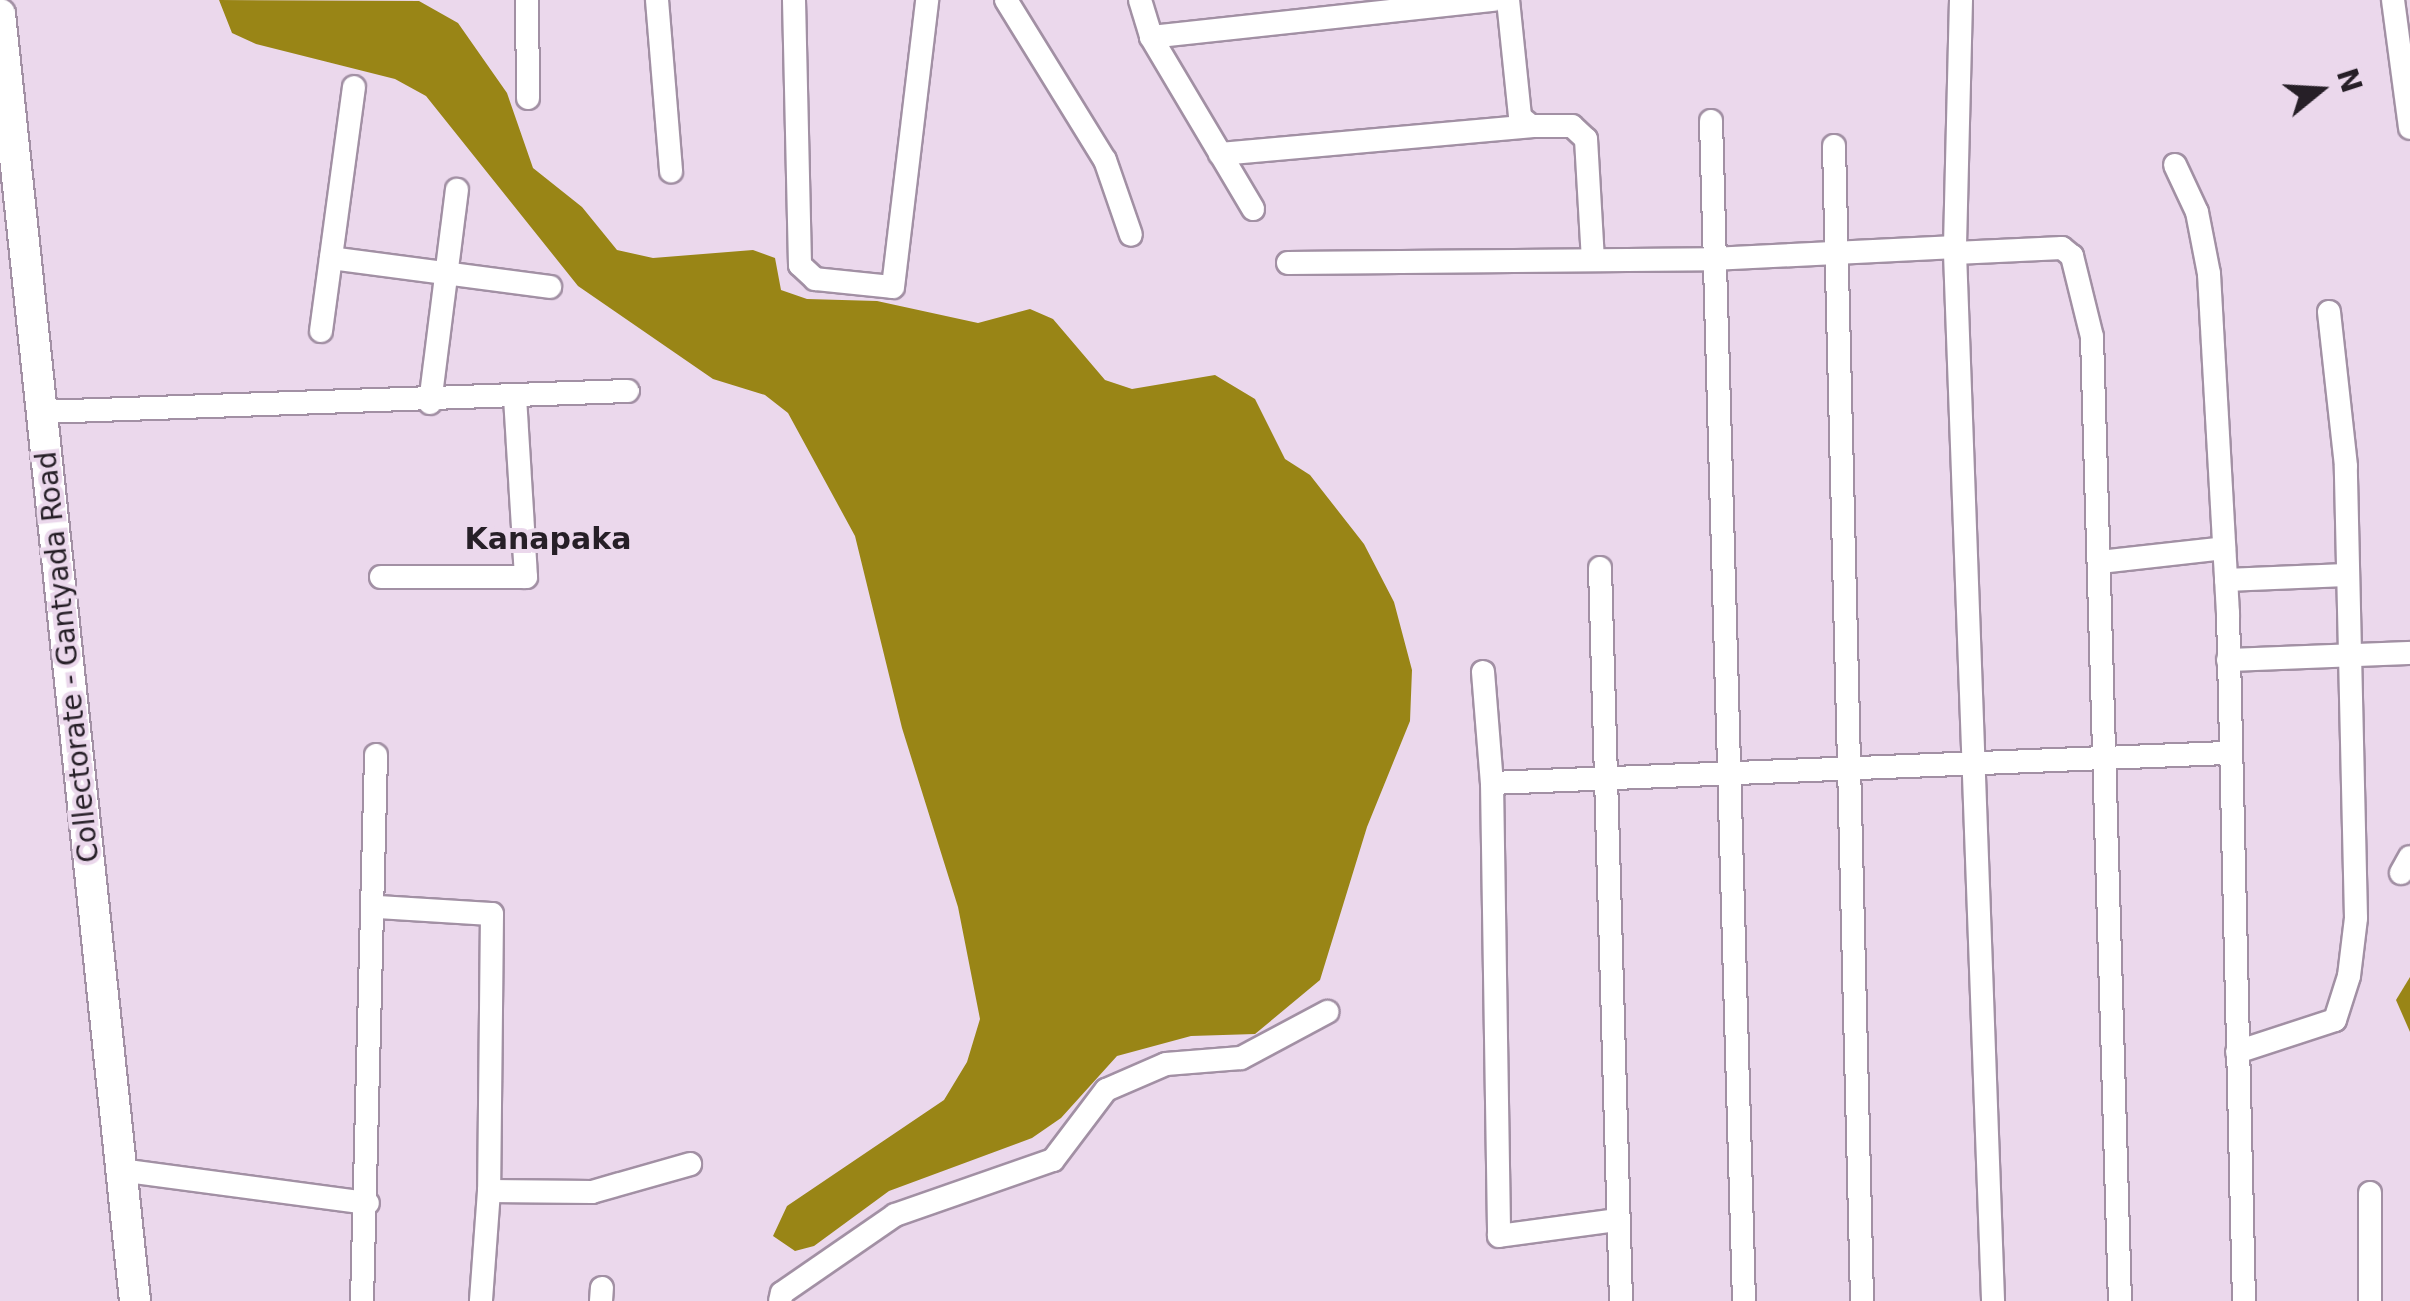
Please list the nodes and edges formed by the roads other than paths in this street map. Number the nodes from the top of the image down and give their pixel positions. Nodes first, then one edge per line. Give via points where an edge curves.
1 (527, 0) edge
2 (657, 0) edge
3 (794, 0) edge
4 (926, 0) edge
5 (1006, 0) edge
6 (1140, 0) edge
7 (1494, 0) edge
8 (1508, 0) edge
9 (1961, 0) edge
10 (2392, 0) edge
11 (0, 14) edge
12 (1151, 37) junction
13 (354, 87) dead end
14 (528, 98) dead end
15 (1712, 120) dead end
16 (1531, 126) junction
17 (2410, 128) edge
18 (1834, 146) dead end
19 (1220, 154) junction
20 (2175, 165) dead end
21 (671, 172) dead end
22 (457, 190) dead end
23 (1253, 208) dead end
24 (1132, 235) dead end
25 (1836, 248) junction
26 (1956, 250) junction
27 (331, 258) junction
28 (1712, 259) junction
29 (1593, 260) junction
30 (1288, 264) dead end
31 (446, 273) junction
32 (550, 288) dead end
33 (2329, 312) dead end
34 (321, 331) dead end
35 (628, 391) dead end
36 (515, 398) junction
37 (430, 403) junction
38 (42, 412) junction
39 (2224, 548) junction
40 (2100, 562) junction
41 (1600, 568) dead end
42 (2346, 575) junction
43 (381, 576) dead end
44 (2226, 580) junction
45 (2410, 652) edge
46 (2347, 655) junction
47 (2228, 660) junction
48 (1483, 672) dead end
49 (2108, 753) junction
50 (2227, 753) junction
51 (376, 754) dead end
52 (1974, 763) junction
53 (1848, 764) junction
54 (1726, 775) junction
55 (1604, 778) junction
56 (1492, 783) junction
57 (377, 907) junction
58 (1327, 1012) dead end
59 (2237, 1052) junction
60 (690, 1164) dead end
61 (120, 1170) junction
62 (489, 1192) junction
63 (2370, 1193) dead end
64 (368, 1203) junction
65 (1618, 1220) junction
66 (134, 1301) edge
67 (362, 1301) edge
68 (480, 1301) edge
69 (780, 1301) edge
70 (1621, 1301) edge
71 (1744, 1301) edge
72 (1862, 1301) edge
73 (1993, 1301) edge
74 (2120, 1301) edge
75 (2244, 1301) edge
76 (2370, 1301) edge

1 - 14 street
2 - 21 street
3 - 4 street via 800,265 816,279 894,286
5 - 24 street via 1105,160
6 - 12 street
7 - 12 street
8 - 16 street via 1518,112
9 - 26 street
10 - 17 street
11 - 38 street, Collectorate - Gantyada Road
12 - 19 street
13 - 27 street
15 - 28 street
16 - 19 street
16 - 29 street via 1572,126 1586,139
18 - 25 street
19 - 23 street
20 - 39 street via 2197,212 2209,274
22 - 31 street
25 - 26 street
25 - 28 street
25 - 53 street
26 - 40 street via 2058,246 2072,256 2094,352
26 - 52 street
27 - 31 street
27 - 34 street
28 - 29 street
28 - 54 street
29 - 30 street
31 - 32 street
31 - 37 street
33 - 42 street via 2346,466
35 - 36 street
36 - 37 street
36 - 43 street via 526,577
37 - 38 street
38 - 61 street, Collectorate - Gantyada Road
39 - 40 street
39 - 44 street
40 - 49 street
41 - 55 street
42 - 44 street
42 - 46 street
44 - 47 street
45 - 46 street
46 - 47 street
46 - 59 street via 2356,918 2342,1012
47 - 50 street
48 - 56 street
49 - 50 street
49 - 52 street
49 - 74 street
50 - 59 street
51 - 57 street
52 - 53 street
52 - 73 street
53 - 54 street
53 - 72 street
54 - 55 street
54 - 71 street
55 - 56 street
55 - 65 street
56 - 65 street via 1499,1236
57 - 62 street via 492,914
57 - 64 street
58 - 69 street via 1241,1058 1166,1064 1106,1090 1053,1160 895,1215 782,1292
59 - 75 street
60 - 62 street via 592,1192
61 - 64 street
61 - 66 street, Collectorate - Gantyada Road
62 - 68 street
63 - 76 street
64 - 67 street
65 - 70 street

